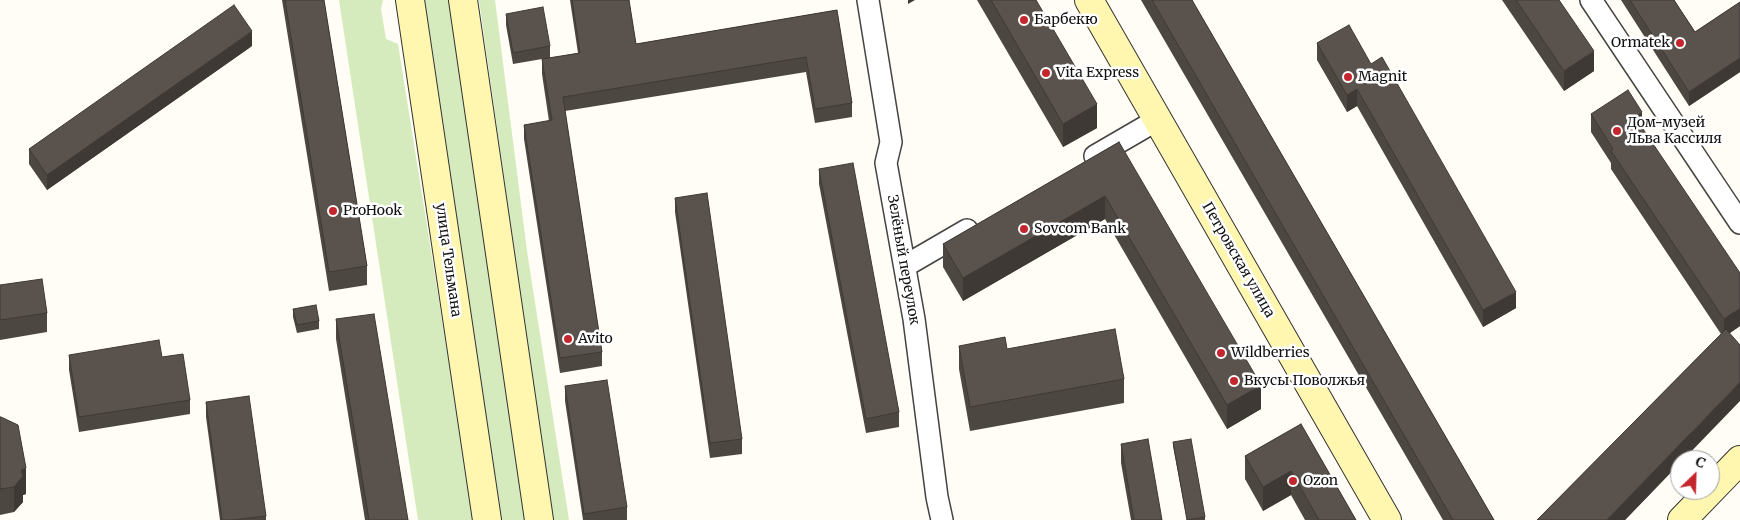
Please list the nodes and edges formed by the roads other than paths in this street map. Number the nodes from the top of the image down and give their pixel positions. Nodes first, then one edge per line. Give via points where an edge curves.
1 (410, 0) edge
2 (463, 0) edge
3 (868, 0) edge
4 (1089, 0) edge
5 (1591, 0) edge
6 (1157, 120) junction
7 (1079, 165) edge
8 (984, 220) edge
9 (1740, 223) edge
10 (905, 266) junction
11 (1740, 460) edge
12 (487, 520) edge
13 (539, 520) edge
14 (942, 520) edge
15 (1388, 520) edge
16 (1682, 520) edge

1 - 12 main road, улица Тельмана
2 - 13 main road
3 - 10 street, Зелёный переулок via 891,142 886,163
4 - 6 main road, Петровская улица
5 - 9 street
6 - 7 street
6 - 15 main road, Петровская улица
8 - 10 street
10 - 14 street, Зелёный переулок
11 - 16 main road

